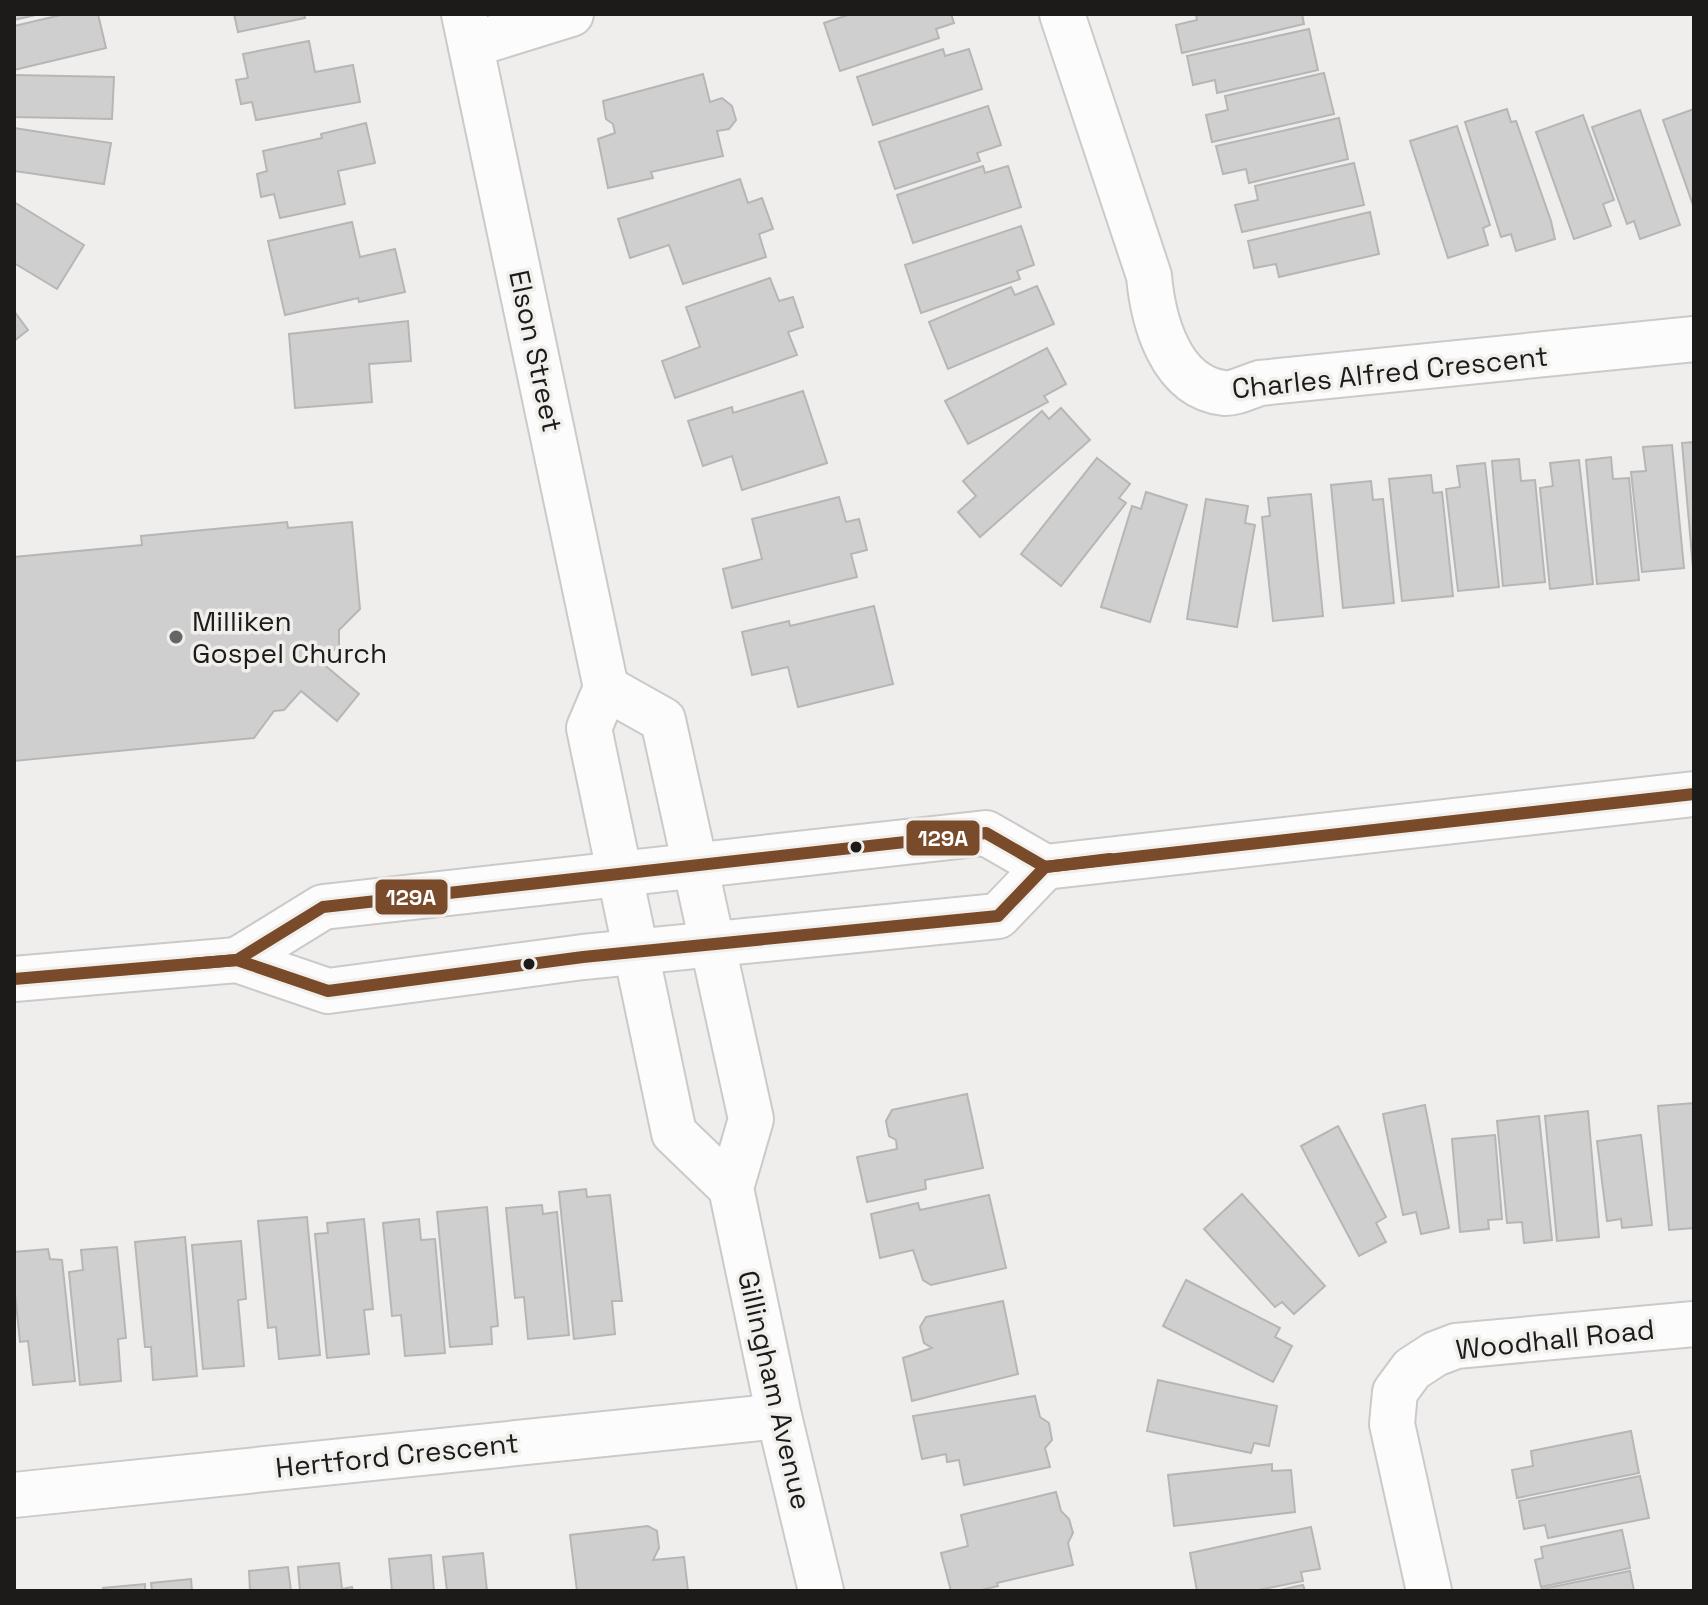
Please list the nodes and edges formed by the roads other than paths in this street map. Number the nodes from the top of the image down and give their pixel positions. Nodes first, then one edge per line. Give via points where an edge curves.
1 (571, 14) edge
2 (1062, 14) edge
3 (468, 30) edge
4 (1694, 339) edge
5 (606, 688) junction
6 (1694, 794) edge
7 (695, 866) junction
8 (1045, 867) junction
9 (620, 874) junction
10 (713, 944) junction
11 (636, 952) junction
12 (237, 960) junction
13 (14, 979) edge
14 (731, 1188) junction
15 (1694, 1324) edge
16 (779, 1416) junction
17 (14, 1495) edge
18 (821, 1591) edge
19 (1429, 1591) edge

1 - 3 street
2 - 4 street, Charles Alfred Crescent via 1149,276 1152,311 1174,361 1199,384 1225,393 1260,383
3 - 5 street, Elson Street
5 - 7 street via 663,720
5 - 9 street via 589,728
6 - 8 street
7 - 8 street via 986,833
7 - 9 street
7 - 10 street, Gillingham Avenue
8 - 10 street via 998,916
9 - 11 street
9 - 12 street via 323,907
10 - 11 street
10 - 14 street, Gillingham Avenue via 751,1119
11 - 12 street via 328,991
11 - 14 street via 674,1133
12 - 13 street
14 - 16 street, Gillingham Avenue
15 - 19 street, Woodhall Road via 1456,1346 1412,1369 1395,1392 1392,1424
16 - 17 street, Hertford Crescent
16 - 18 street, Gillingham Avenue

